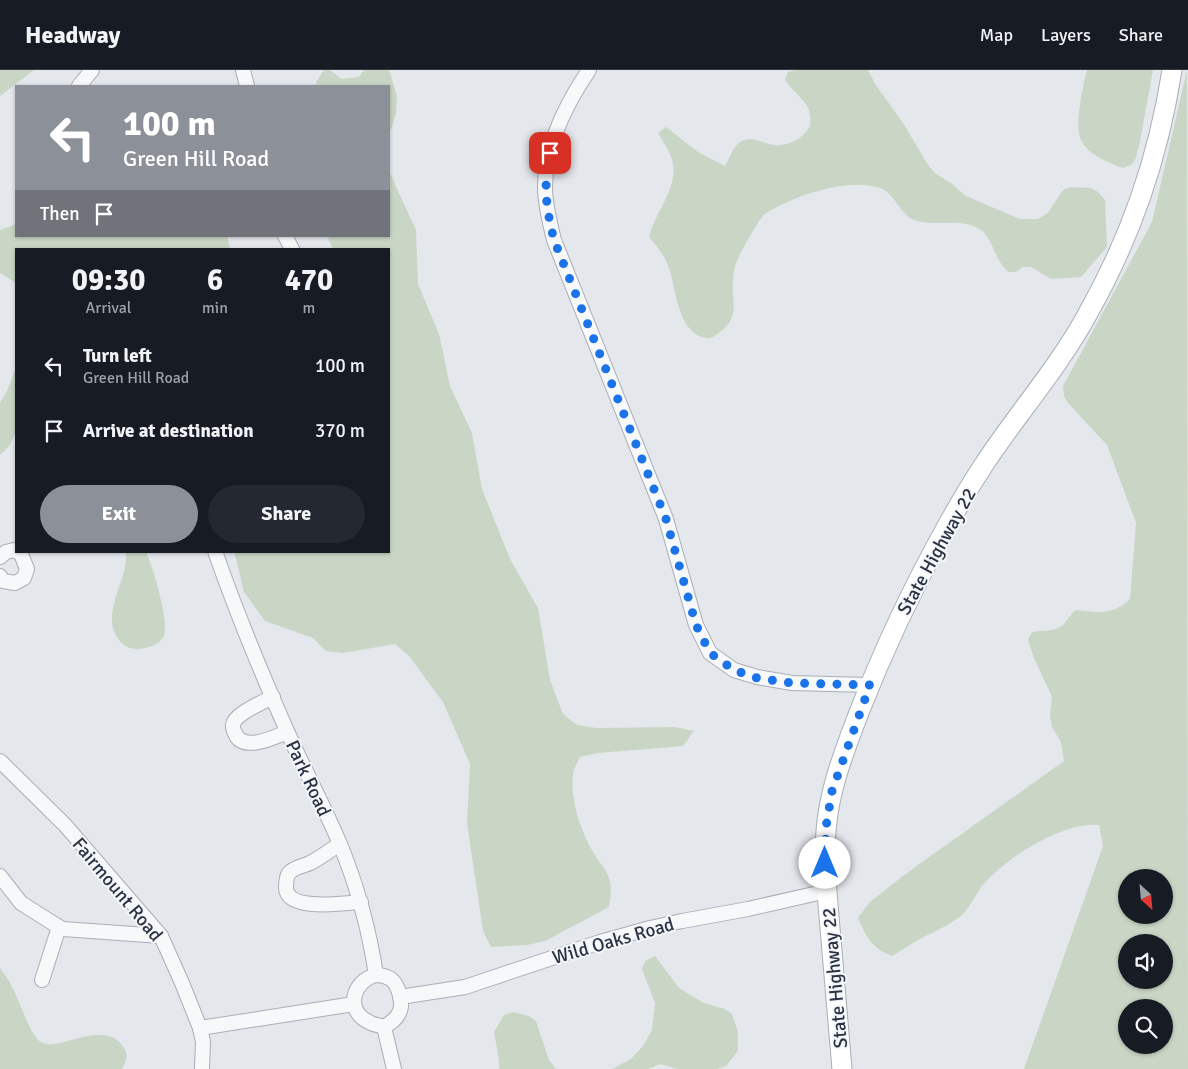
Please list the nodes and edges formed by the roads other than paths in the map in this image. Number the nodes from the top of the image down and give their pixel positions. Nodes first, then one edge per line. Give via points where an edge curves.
1 (92, 70) edge
2 (243, 70) edge
3 (589, 70) edge
4 (1172, 70) edge
5 (81, 85) edge
6 (247, 85) edge
7 (15, 551) edge
8 (19, 553) edge
9 (216, 553) edge
10 (0, 557) edge
11 (0, 576) edge
12 (870, 685) junction
13 (273, 696) junction
14 (287, 732) junction
15 (0, 761) edge
16 (340, 844) junction
17 (0, 876) edge
18 (827, 891) junction
19 (361, 902) junction
20 (59, 927) junction
21 (161, 936) junction
22 (376, 975) junction
23 (42, 980) dead end
24 (400, 997) junction
25 (354, 1004) junction
26 (384, 1027) junction
27 (200, 1028) junction
28 (202, 1069) edge
29 (394, 1069) edge
30 (842, 1069) edge

1 - 5 street
2 - 6 street
3 - 12 street via 575,90 553,140 545,187 547,212 554,240 666,519 696,625 710,653 734,670 757,678 792,683
4 - 12 main road, State Highway 22 via 1151,169 1104,284 1086,318 983,465 959,505 888,640
7 - 10 street
8 - 11 street via 27,569 24,578 15,583 3,581
9 - 13 street, Park Road
12 - 18 main road, State Highway 22 via 829,806 825,840
13 - 14 street, Park Road
13 - 14 street via 234,721 235,736 251,743
14 - 16 street, Park Road
15 - 21 street, Fairmount Road via 65,825
16 - 19 street, Park Road
16 - 19 street via 288,874 286,892 302,902 321,905
17 - 20 street via 21,903
18 - 24 street, Wild Oaks Road via 650,928 465,987
18 - 30 main road, State Highway 22
19 - 22 street, Park Road
20 - 21 street
20 - 23 street
21 - 27 street, Fairmount Road
22 - 24 street via 390,978
22 - 25 street via 359,984
24 - 26 street via 402,1006 398,1015
25 - 26 street via 357,1012 368,1022
25 - 27 street
26 - 29 street
27 - 28 street, Fairmount Road

